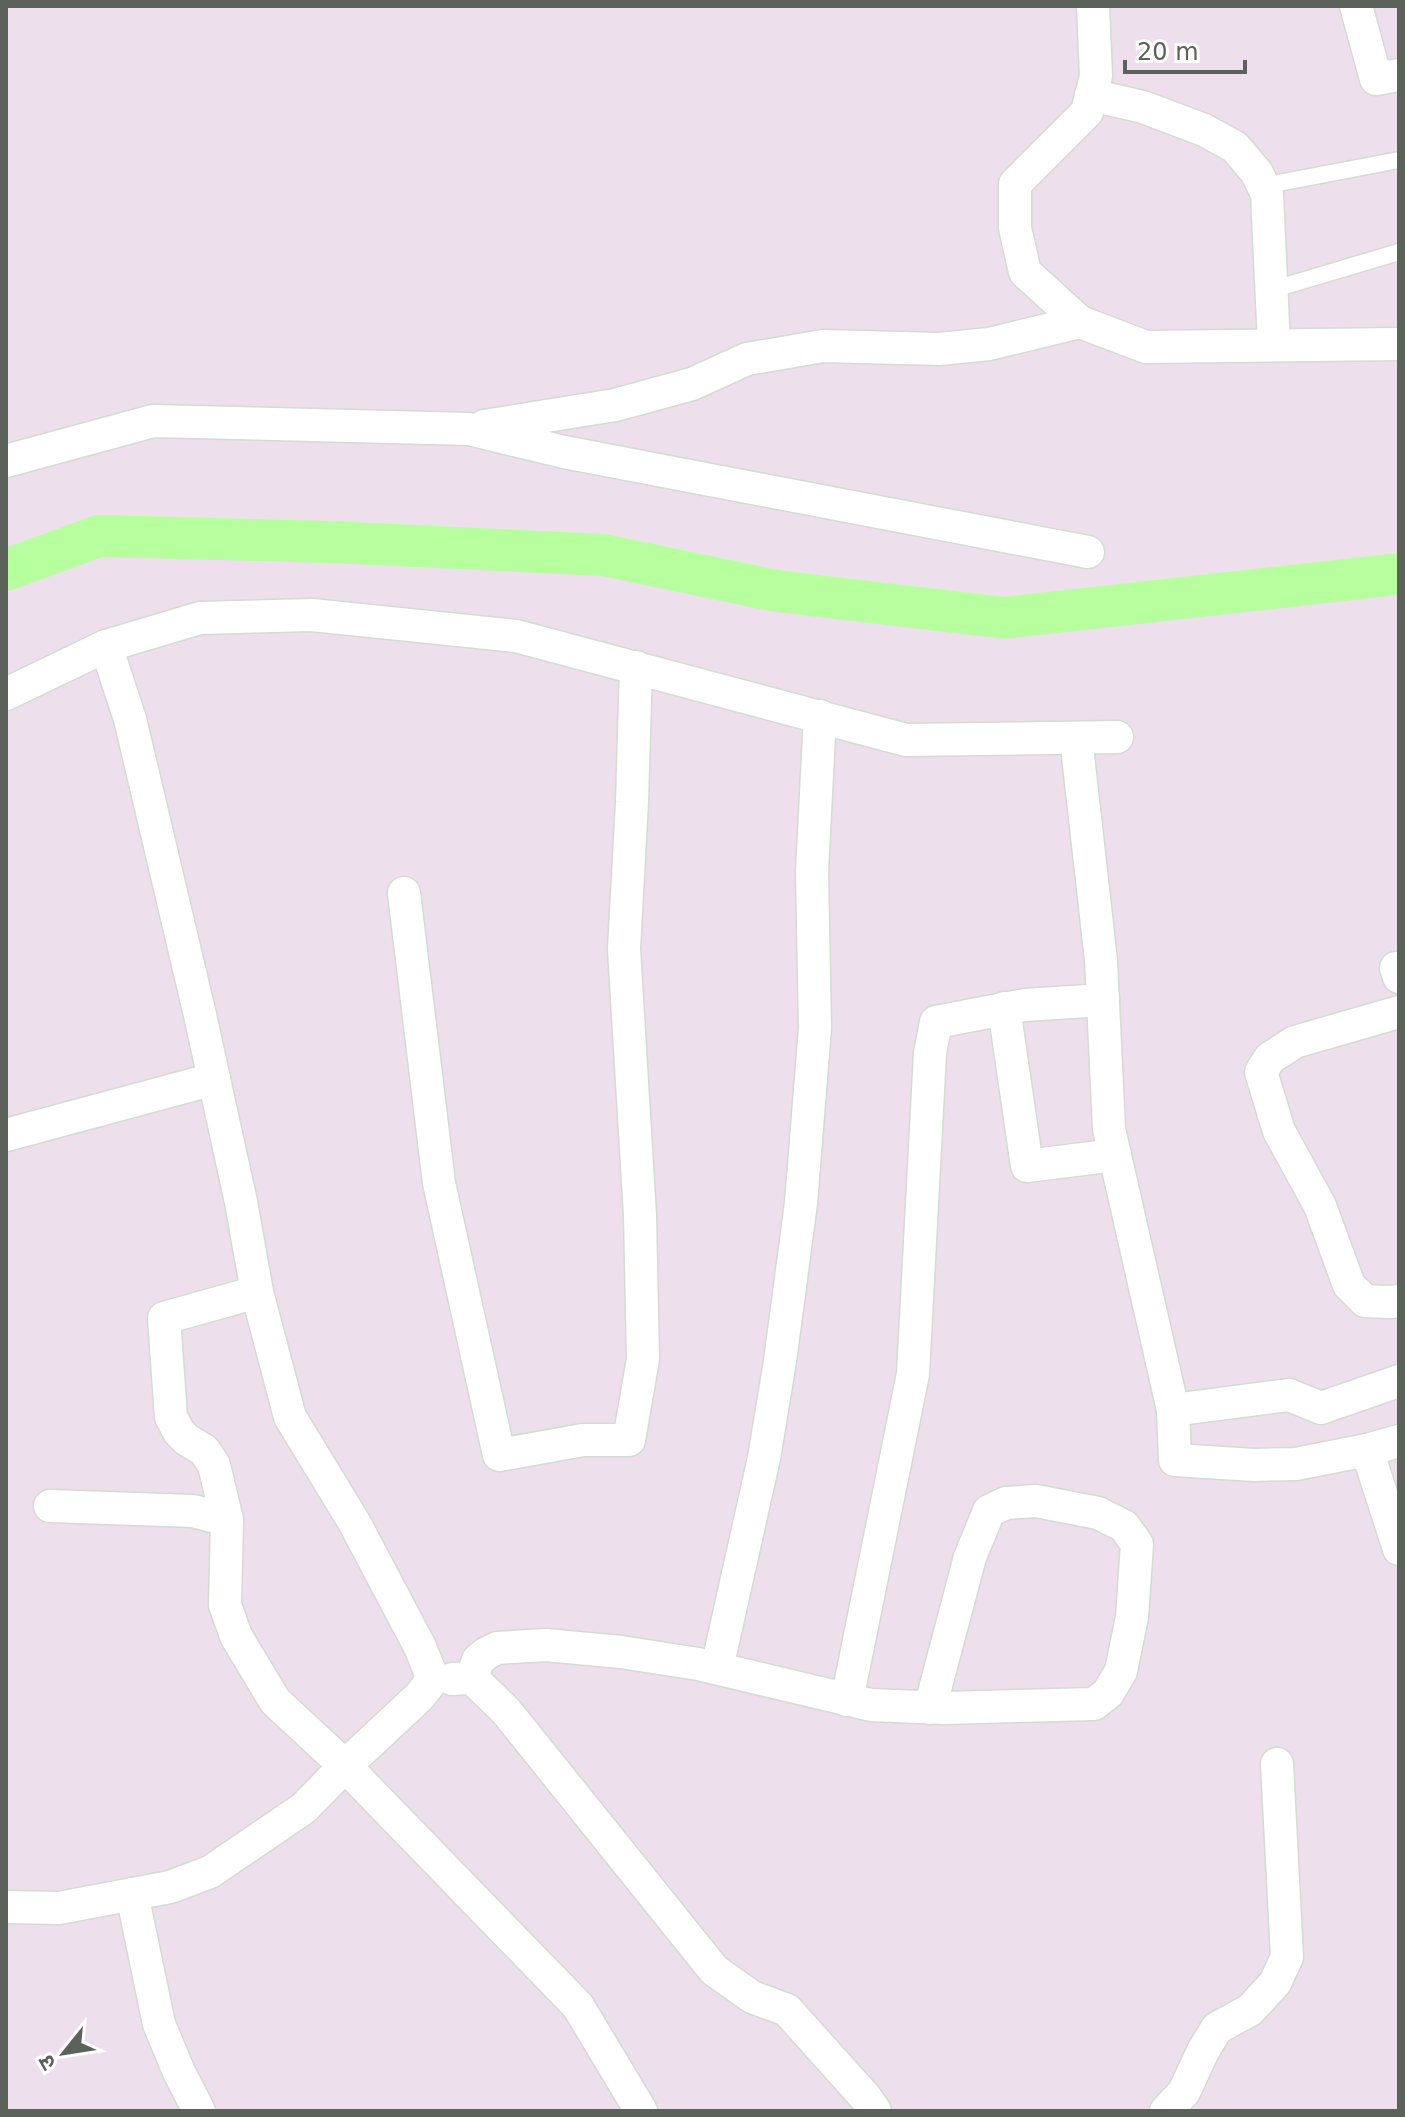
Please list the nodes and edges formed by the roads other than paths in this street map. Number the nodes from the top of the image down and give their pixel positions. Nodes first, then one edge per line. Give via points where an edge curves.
1 (1093, 6) edge
2 (1356, 6) edge
3 (1399, 75) edge
4 (1091, 95) junction
5 (1399, 160) edge
6 (1263, 186) junction
7 (1399, 252) edge
8 (1271, 290) junction
9 (1080, 322) junction
10 (1399, 344) edge
11 (1274, 345) junction
12 (469, 429) junction
13 (6, 461) edge
14 (1088, 552) dead end
15 (106, 646) junction
16 (636, 667) junction
17 (6, 694) edge
18 (820, 716) junction
19 (1117, 737) dead end
20 (1076, 738) junction
21 (404, 893) dead end
22 (1103, 1000) junction
23 (1004, 1008) junction
24 (1399, 1012) edge
25 (214, 1079) junction
26 (6, 1135) edge
27 (1115, 1155) junction
28 (257, 1292) junction
29 (1399, 1301) edge
30 (1399, 1381) edge
31 (1173, 1410) junction
32 (1399, 1441) edge
33 (1367, 1450) junction
34 (50, 1506) dead end
35 (227, 1520) junction
36 (1399, 1549) edge
37 (717, 1668) junction
38 (472, 1678) junction
39 (433, 1679) junction
40 (847, 1700) junction
41 (930, 1708) junction
42 (1277, 1764) dead end
43 (345, 1766) junction
44 (132, 1894) junction
45 (6, 1907) edge
46 (199, 2111) edge
47 (641, 2111) edge
48 (875, 2111) edge
49 (1166, 2111) edge

1 - 4 street via 1096,76
2 - 3 street via 1376,79
4 - 6 street via 1204,130 1235,147
4 - 9 street via 1087,112 1015,184 1015,228 1025,272
5 - 6 lane
6 - 8 street
7 - 8 lane
8 - 11 street
9 - 11 street via 1146,347
9 - 12 street via 989,344 939,349 823,346 747,359 692,384 615,405
10 - 11 street
12 - 13 street via 153,421
12 - 14 street via 564,452
15 - 16 street via 200,618 312,615 516,636
15 - 17 street
15 - 25 street via 130,719
16 - 18 street
16 - 21 street via 624,949 643,1359 629,1440 583,1440 499,1455 439,1183
18 - 20 street via 906,740
18 - 37 street via 812,872 815,1028 801,1203 764,1458
19 - 20 street
20 - 22 street
22 - 23 street
22 - 27 street
23 - 27 street via 1027,1166
23 - 40 street via 936,1022 913,1374
24 - 29 street via 1295,1042 1270,1058 1261,1072 1279,1131 1320,1206 1349,1285 1365,1301
25 - 26 street
25 - 28 street
27 - 31 street
28 - 35 street via 164,1318 171,1417 179,1432 204,1450 214,1465
28 - 39 street via 290,1417 354,1522
30 - 31 street via 1321,1408 1289,1395
31 - 33 street via 1175,1460 1296,1464
32 - 33 street
33 - 36 street
34 - 35 street via 193,1511
35 - 43 street via 225,1605 236,1636 275,1701
37 - 38 street via 546,1645 497,1648 478,1660
37 - 40 street
38 - 39 street
38 - 48 street via 506,1711 714,1970 752,1997 787,2010
39 - 43 street
40 - 41 street
41 - 41 street via 970,1557 989,1511 1006,1503 1036,1501 1098,1513 1124,1526 1137,1544 1132,1617 1121,1671 1108,1693 1094,1704
42 - 49 street via 1287,1957 1275,1983 1250,2010 1217,2028 1184,2092
43 - 44 street via 304,1808 210,1872
43 - 47 street via 578,2006
44 - 45 street via 59,1908
44 - 46 street via 159,2024

